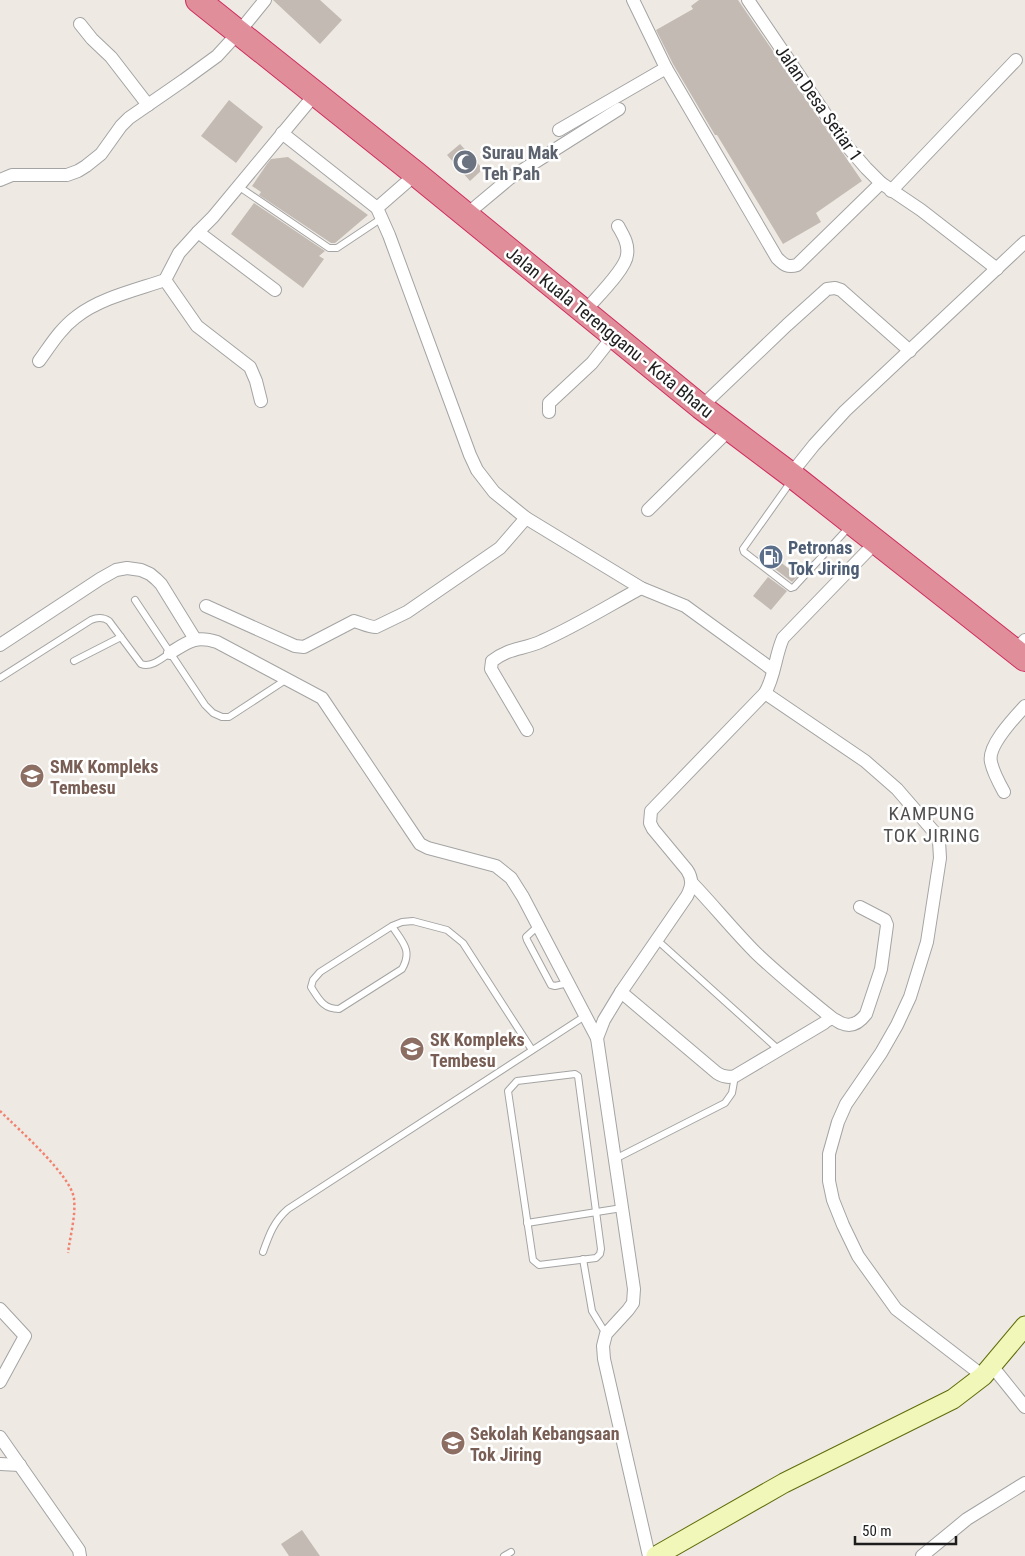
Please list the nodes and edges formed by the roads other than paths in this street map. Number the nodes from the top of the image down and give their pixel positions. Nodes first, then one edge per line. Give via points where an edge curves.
1 (198, 0) edge
2 (265, 0) edge
3 (633, 0) edge
4 (748, 0) edge
5 (80, 24) dead end
6 (239, 32) junction
7 (1016, 60) dead end
8 (666, 68) junction
9 (316, 93) junction
10 (148, 105) junction
11 (619, 109) dead end
12 (559, 130) dead end
13 (282, 133) junction
14 (0, 166) edge
15 (416, 174) junction
16 (12, 175) junction
17 (0, 180) edge
18 (238, 186) junction
19 (886, 187) junction
20 (380, 213) junction
21 (467, 214) junction
22 (618, 226) dead end
23 (198, 232) junction
24 (1025, 242) edge
25 (997, 269) junction
26 (165, 280) junction
27 (275, 290) dead end
28 (585, 311) junction
29 (614, 335) junction
30 (910, 351) junction
31 (39, 361) dead end
32 (261, 401) dead end
33 (701, 407) junction
34 (548, 412) dead end
35 (730, 430) junction
36 (792, 476) junction
37 (648, 510) dead end
38 (526, 518) junction
39 (852, 524) junction
40 (876, 542) junction
41 (641, 588) junction
42 (135, 600) dead end
43 (206, 606) dead end
44 (121, 637) junction
45 (195, 639) junction
46 (0, 645) edge
47 (1022, 650) edge
48 (170, 654) junction
49 (74, 661) dead end
50 (773, 670) junction
51 (0, 678) edge
52 (287, 679) junction
53 (765, 693) junction
54 (1025, 706) edge
55 (528, 730) dead end
56 (1004, 792) dead end
57 (692, 883) junction
58 (860, 907) dead end
59 (392, 926) junction
60 (657, 940) junction
61 (621, 992) junction
62 (585, 1016) junction
63 (832, 1018) junction
64 (597, 1038) junction
65 (532, 1050) junction
66 (779, 1050) junction
67 (735, 1076) junction
68 (615, 1159) junction
69 (622, 1208) junction
70 (596, 1212) junction
71 (527, 1223) junction
72 (263, 1252) dead end
73 (583, 1259) junction
74 (0, 1309) edge
75 (1025, 1326) edge
76 (606, 1334) junction
77 (987, 1371) junction
78 (0, 1382) edge
79 (1025, 1407) edge
80 (0, 1438) edge
81 (0, 1464) edge
82 (20, 1465) junction
83 (1025, 1483) edge
84 (80, 1556) edge
85 (649, 1556) edge
86 (656, 1556) edge
87 (922, 1556) edge

1 - 6 highway, Jalan Kuala Terengganu - Kota Bharu
2 - 6 street
3 - 8 street
4 - 19 street, Jalan Desa Setiar 1 via 847,146
5 - 10 street via 111,57
6 - 9 highway, Jalan Kuala Terengganu - Kota Bharu
6 - 10 street via 217,56
7 - 19 street
8 - 12 street
8 - 19 street via 783,264 797,265
9 - 13 street
9 - 15 highway, Jalan Kuala Terengganu - Kota Bharu
10 - 16 street via 125,122 101,154 78,171 56,176
11 - 21 street via 510,178
13 - 18 street
13 - 20 street
14 - 16 street
15 - 20 street
15 - 21 highway, Jalan Kuala Terengganu - Kota Bharu
16 - 17 street
18 - 20 lane via 329,248 337,248
18 - 23 street
19 - 25 street, Jalan Desa Setiar 1
20 - 38 street via 477,470 494,492
21 - 28 highway, Jalan Kuala Terengganu - Kota Bharu
22 - 28 street via 628,254 624,265
23 - 26 street via 179,253
23 - 27 street
24 - 25 street
25 - 30 street
26 - 31 street via 98,303 75,317 56,336
26 - 32 street via 197,326 250,367
28 - 29 highway, Jalan Kuala Terengganu - Kota Bharu
29 - 33 highway, Jalan Kuala Terengganu - Kota Bharu
29 - 34 street via 592,363 549,403
30 - 33 street via 841,290 827,289
30 - 36 street via 827,430
33 - 35 highway, Jalan Kuala Terengganu - Kota Bharu
35 - 36 highway, Jalan Kuala Terengganu - Kota Bharu
35 - 37 street
36 - 39 highway, Jalan Kuala Terengganu - Kota Bharu
36 - 39 lane via 744,552 791,588
38 - 41 street
38 - 43 street via 500,548 407,612 376,627 354,622 304,647 295,646
39 - 40 highway, Jalan Kuala Terengganu - Kota Bharu
40 - 47 highway, Jalan Kuala Terengganu - Kota Bharu
40 - 50 street via 787,634
41 - 50 street via 685,606
41 - 55 street via 540,642 505,652 492,661 491,669
42 - 48 lane
44 - 48 lane via 141,664 150,666
44 - 49 lane
44 - 51 lane via 109,621 102,618 91,620
45 - 46 street via 156,579 142,570 127,568 100,579
45 - 48 street
45 - 52 street via 217,642
48 - 52 lane via 205,705 222,717 229,717
50 - 53 street via 772,682
52 - 62 street via 322,698 420,844 496,866 511,878
53 - 57 street via 651,811 653,829 687,870
53 - 77 street via 865,761 896,789 939,841 940,858 927,942 897,1026 846,1104 838,1122 829,1154 829,1181 833,1200 858,1256 896,1309
54 - 56 street via 1002,733 991,756 992,767
57 - 60 street via 687,896
57 - 63 street via 757,954
58 - 63 street via 886,922 881,969 866,1014 860,1021 846,1025
59 - 59 lane via 320,972 313,980 311,987 323,1005 339,1009 402,969 408,952
59 - 65 lane via 413,921 455,935
60 - 61 street
60 - 66 lane
61 - 64 street
61 - 67 street via 717,1073 723,1077
62 - 64 street
62 - 65 lane
63 - 66 street
64 - 68 street
65 - 72 lane via 288,1209 272,1228
66 - 67 street
67 - 68 lane via 732,1093 726,1103
68 - 69 street
69 - 70 lane
69 - 76 street via 634,1289 633,1303
70 - 71 lane
70 - 71 lane via 578,1076 517,1081 508,1091 508,1096
70 - 73 lane via 600,1254 596,1258
71 - 73 lane via 533,1260 539,1265
73 - 76 lane via 592,1311
74 - 78 street via 26,1336
75 - 77 street
76 - 85 street via 604,1359
77 - 79 street
77 - 86 street via 939,1408 784,1483
80 - 82 street
81 - 82 street
82 - 84 street
83 - 87 street via 967,1519

